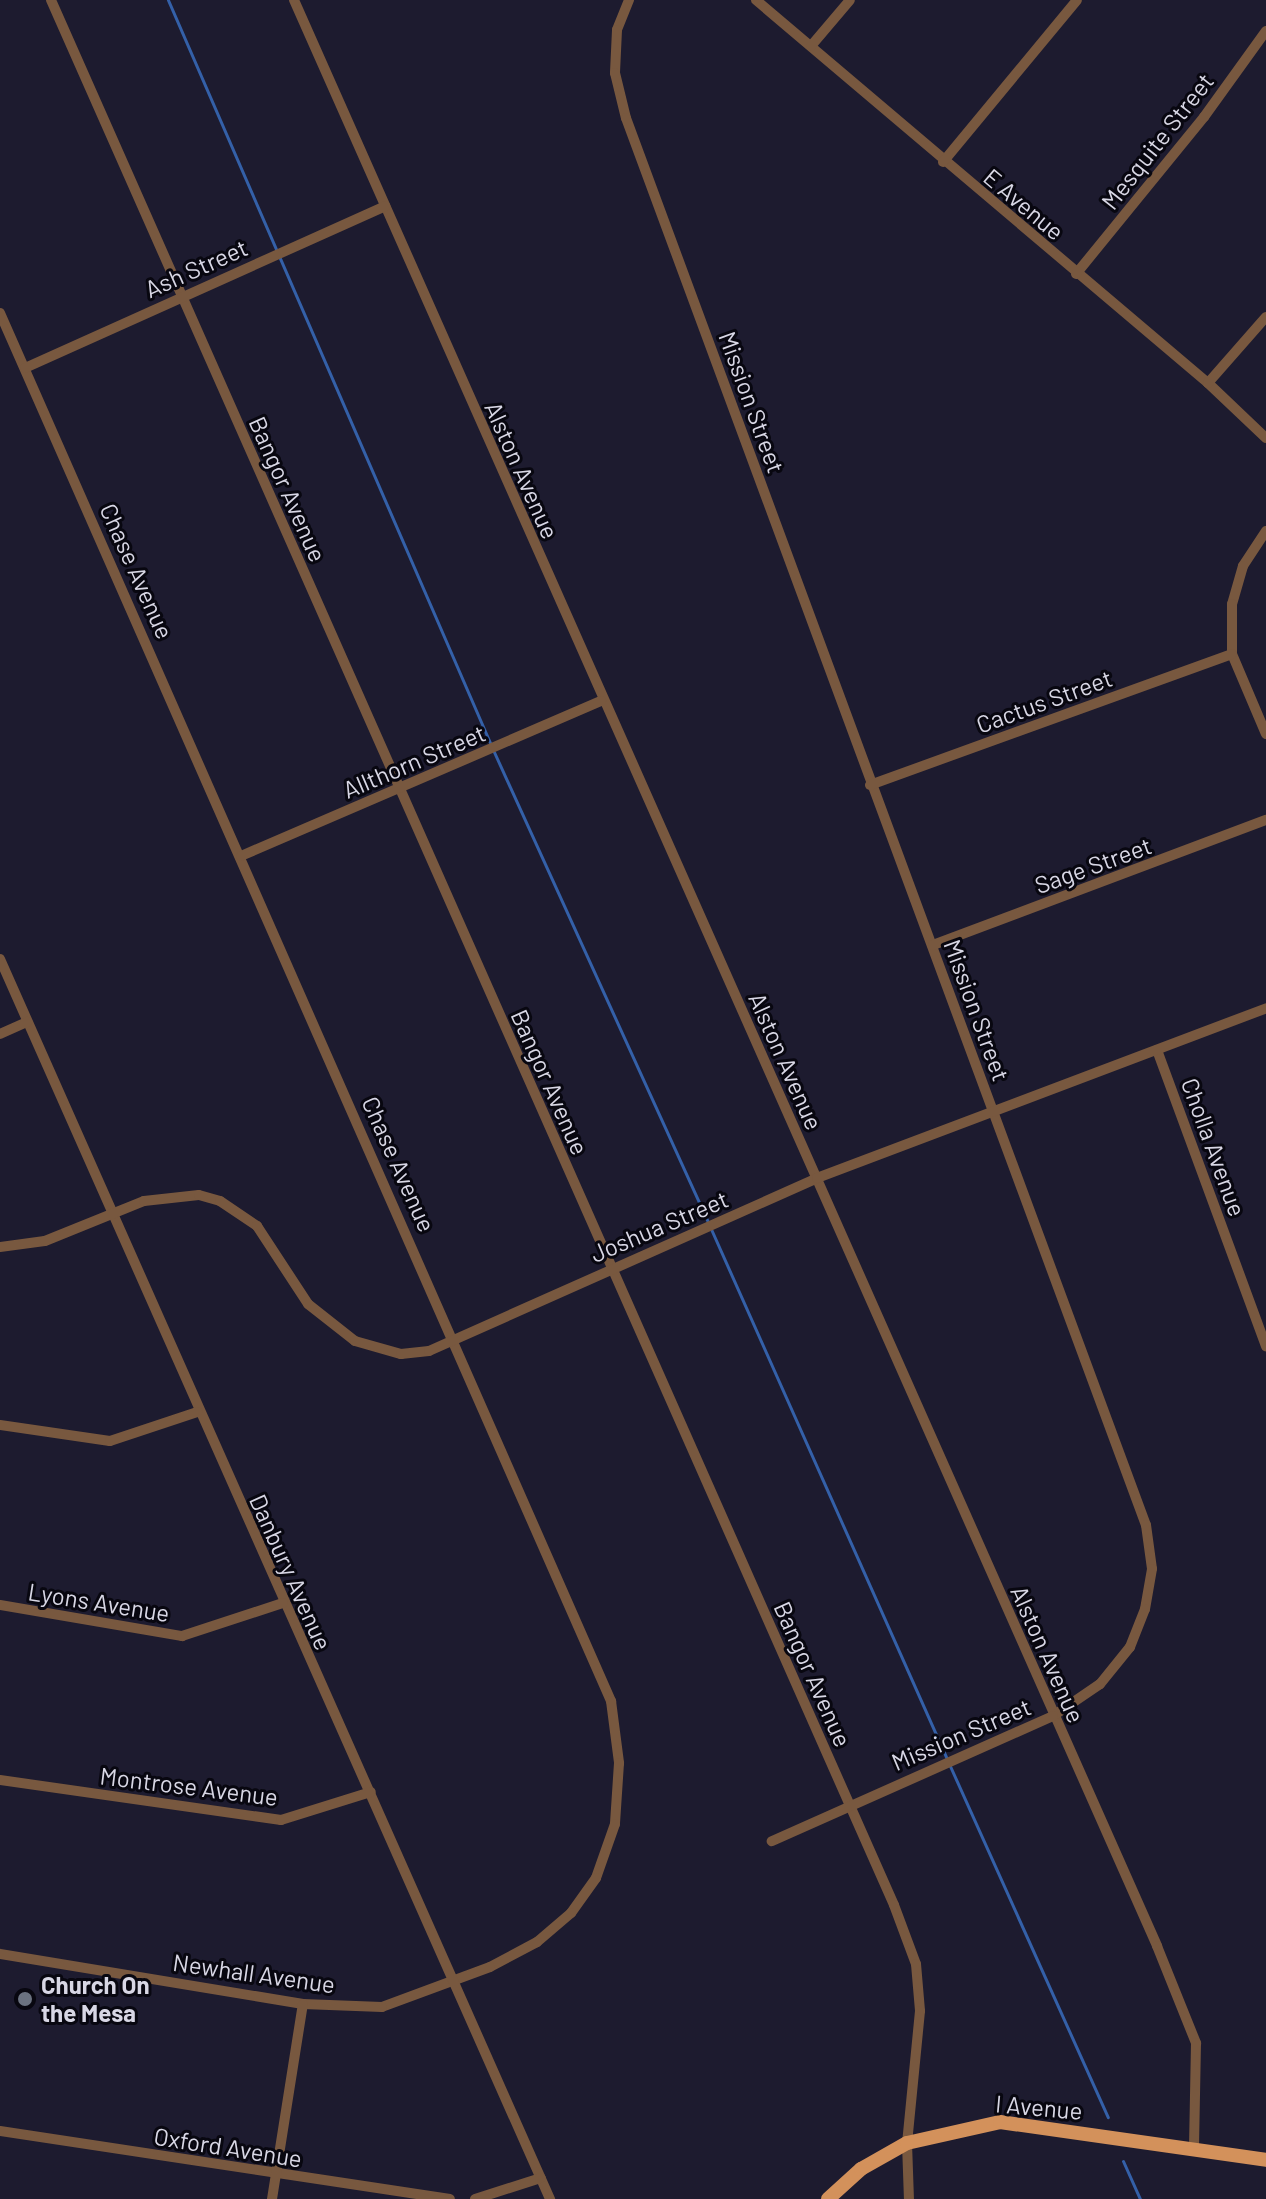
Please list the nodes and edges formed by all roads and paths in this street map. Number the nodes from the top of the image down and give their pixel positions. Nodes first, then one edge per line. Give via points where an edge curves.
1 (51, 0) edge
2 (294, 0) edge
3 (629, 0) edge
4 (756, 0) edge
5 (850, 0) edge
6 (1077, 0) edge
7 (1266, 31) edge
8 (811, 46) junction
9 (943, 162) junction
10 (385, 206) junction
11 (1076, 274) junction
12 (182, 297) junction
13 (0, 313) edge
14 (1266, 317) edge
15 (25, 368) junction
16 (1208, 383) junction
17 (1266, 438) edge
18 (1266, 531) edge
19 (1232, 654) junction
20 (601, 701) junction
21 (1266, 734) edge
22 (870, 785) junction
23 (398, 789) junction
24 (1266, 820) edge
25 (241, 856) junction
26 (933, 945) junction
27 (0, 959) edge
28 (1266, 1008) edge
29 (27, 1022) junction
30 (0, 1034) edge
31 (1157, 1050) junction
32 (991, 1108) junction
33 (817, 1178) junction
34 (116, 1215) junction
35 (0, 1247) edge
36 (610, 1268) junction
37 (456, 1341) junction
38 (1266, 1347) edge
39 (197, 1412) junction
40 (0, 1425) edge
41 (283, 1603) junction
42 (0, 1605) edge
43 (1053, 1716) junction
44 (0, 1780) edge
45 (371, 1792) junction
46 (849, 1803) junction
47 (772, 1841) dead end
48 (0, 1954) edge
49 (452, 1982) junction
50 (303, 2004) junction
51 (0, 2131) edge
52 (907, 2143) junction
53 (1194, 2149) junction
54 (1266, 2160) edge
55 (276, 2174) junction
56 (541, 2178) junction
57 (272, 2199) edge
58 (450, 2199) edge
59 (475, 2199) edge
60 (550, 2199) edge
61 (828, 2199) edge
62 (909, 2199) edge

1 - 12 street, Bangor Avenue
2 - 10 street, Alston Avenue
3 - 22 street, Mission Street via 617,30 615,73 626,118
4 - 8 street, E Avenue
5 - 8 street
6 - 9 street
7 - 11 street, Mesquite Street via 1204,117
8 - 9 street, E Avenue
9 - 11 street, E Avenue
10 - 12 street, Ash Street
10 - 20 street, Alston Avenue
11 - 16 street, E Avenue
12 - 15 street, Ash Street
12 - 23 street, Bangor Avenue
13 - 15 street, Chase Avenue
14 - 16 street
15 - 25 street, Chase Avenue
16 - 17 street, E Avenue
18 - 19 street via 1243,566 1232,604
19 - 21 street
19 - 22 street, Cactus Street
20 - 23 street, Allthorn Street
20 - 33 street, Alston Avenue
22 - 26 street, Mission Street
23 - 25 street, Allthorn Street
23 - 36 street, Bangor Avenue
24 - 26 street, Sage Street
25 - 37 street, Chase Avenue
26 - 32 street, Mission Street
27 - 29 street, Danbury Avenue
28 - 31 street, Joshua Street
29 - 30 street
29 - 34 street, Danbury Avenue
31 - 32 street, Joshua Street
31 - 38 street, Cholla Avenue
32 - 33 street, Joshua Street
32 - 43 street, Mission Street via 1146,1525 1152,1569 1145,1609 1130,1647 1100,1684
33 - 36 street, Joshua Street
33 - 43 street, Alston Avenue
34 - 35 street, Joshua Street via 45,1241
34 - 37 street, Joshua Street via 179,1193 220,1201 257,1226 308,1304 355,1341 401,1354
34 - 39 street, Danbury Avenue
36 - 37 street, Joshua Street
36 - 46 street, Bangor Avenue
37 - 49 street, Chase Avenue via 611,1701 619,1763 615,1824 596,1878 571,1913 537,1942
39 - 40 street via 110,1441
39 - 41 street, Danbury Avenue
41 - 42 street, Lyons Avenue via 182,1636
41 - 45 street, Danbury Avenue
43 - 46 street, Mission Street
43 - 53 street, Alston Avenue via 1196,2043
44 - 45 street, Montrose Avenue via 281,1820
45 - 49 street, Danbury Avenue
46 - 47 street, Mission Street
46 - 52 street, Bangor Avenue via 916,1964 920,2011
48 - 50 street, Newhall Avenue
49 - 50 street, Newhall Avenue via 382,2007
49 - 56 street, Danbury Avenue
50 - 55 street
51 - 55 street, Oxford Avenue
52 - 53 main road, I Avenue via 1000,2122
52 - 61 main road, I Avenue via 861,2169
52 - 62 street, Bangor Avenue
53 - 54 main road, I Avenue
55 - 57 street
55 - 58 street, Oxford Avenue
56 - 59 street
56 - 60 street, Danbury Avenue

